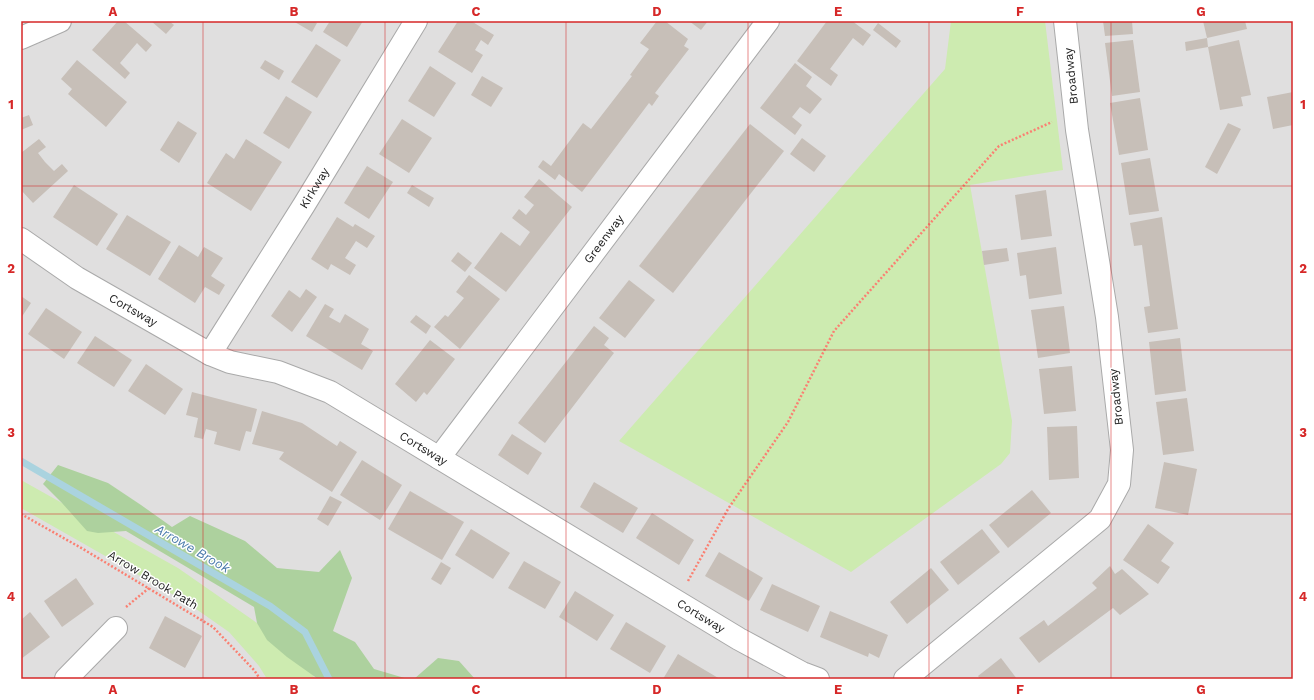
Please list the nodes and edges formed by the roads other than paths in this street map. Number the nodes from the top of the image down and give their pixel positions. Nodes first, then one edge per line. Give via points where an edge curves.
1 (60, 21) edge
2 (416, 21) edge
3 (768, 21) edge
4 (1065, 21) edge
5 (21, 38) edge
6 (21, 239) edge
7 (210, 354) junction
8 (440, 458) junction
9 (116, 628) dead end
10 (66, 679) edge
11 (818, 679) edge
12 (905, 679) edge

1 - 5 street
2 - 7 street, Kirkway
3 - 8 street, Greenway
4 - 12 street, Broadway via 1077,130 1107,318 1122,450 1119,484 1100,519
6 - 7 street, Cortsway via 78,278
7 - 8 street, Cortsway via 230,362 278,372 330,392
8 - 11 street, Cortsway via 746,642
9 - 10 street

